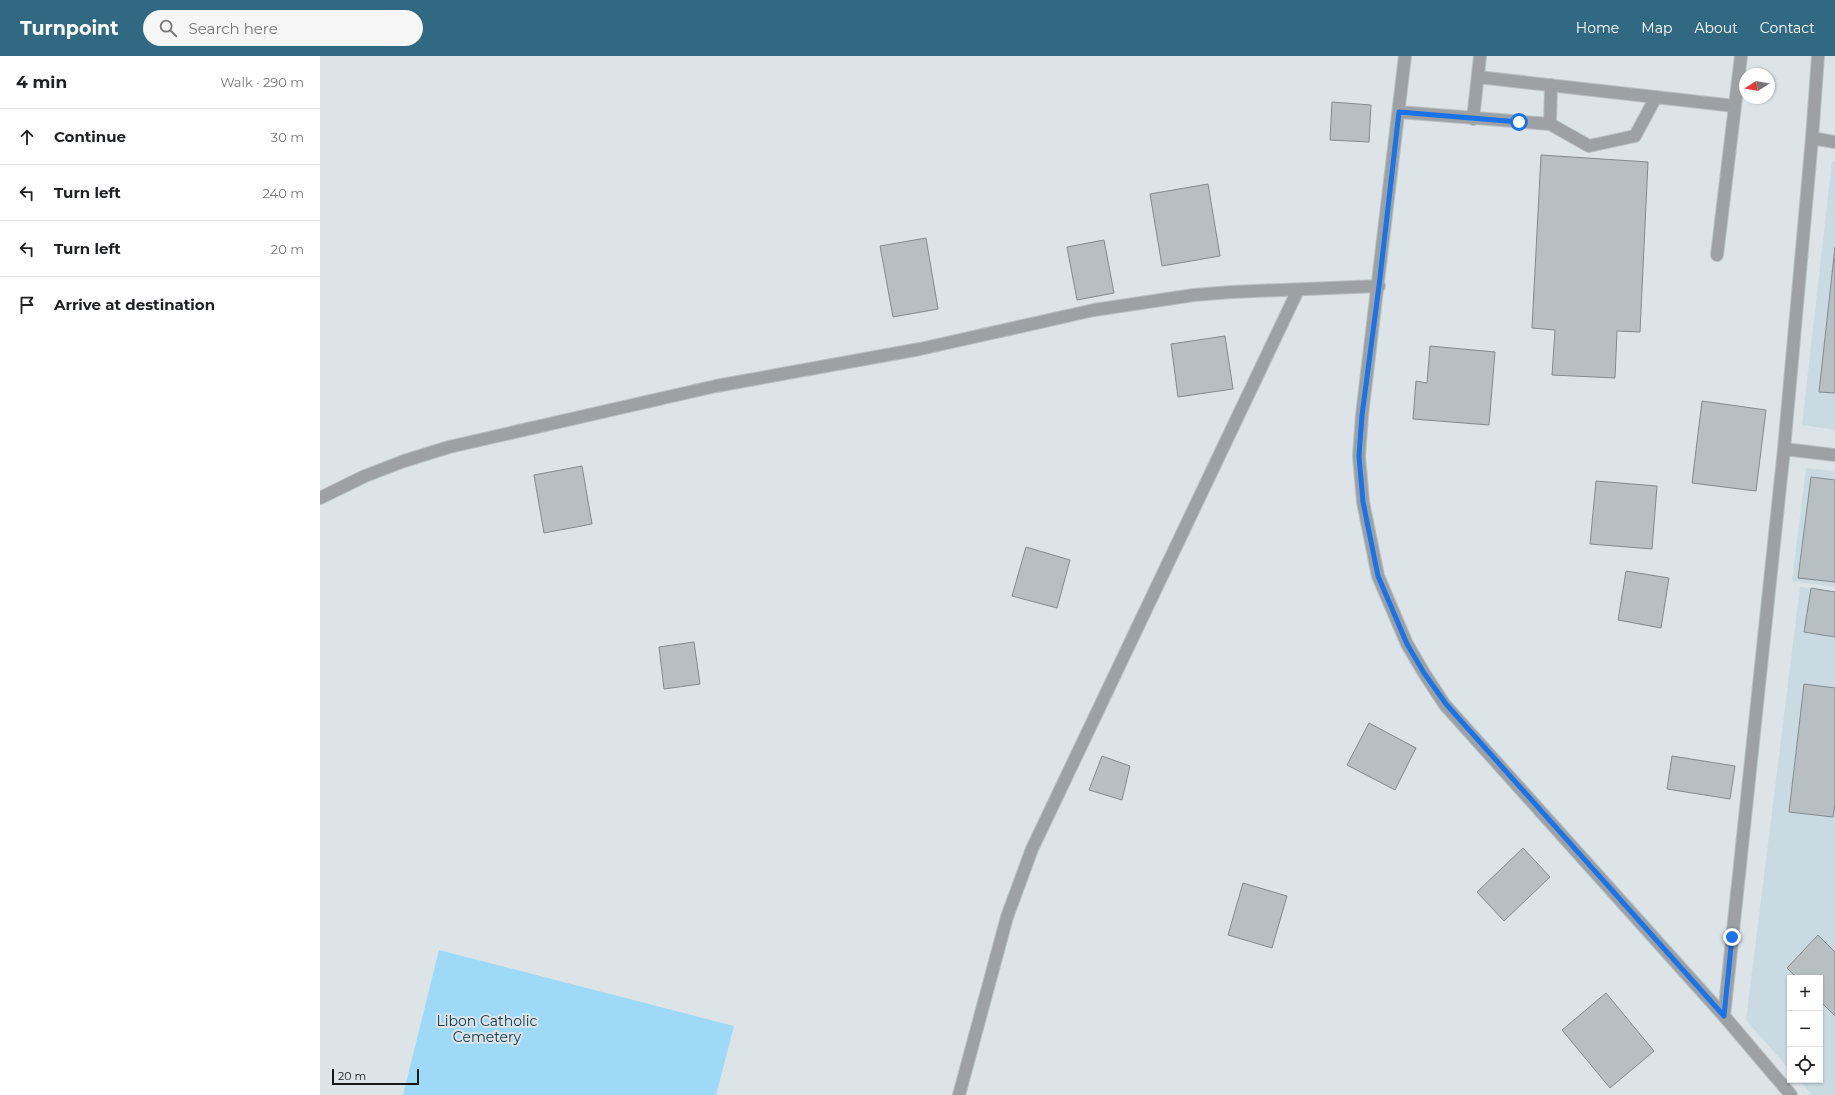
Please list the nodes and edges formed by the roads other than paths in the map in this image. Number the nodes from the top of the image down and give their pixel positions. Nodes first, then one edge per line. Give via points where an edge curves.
1 (1405, 56) edge
2 (1480, 56) edge
3 (1742, 56) edge
4 (1818, 56) edge
5 (1478, 77) junction
6 (1551, 85) junction
7 (1656, 97) junction
8 (1735, 106) junction
9 (1399, 112) junction
10 (1473, 119) junction
11 (1550, 124) junction
12 (1812, 138) junction
13 (1835, 142) edge
14 (1717, 255) dead end
15 (1379, 286) junction
16 (1298, 290) junction
17 (1784, 449) junction
18 (1835, 455) edge
19 (320, 498) edge
20 (1724, 1016) junction
21 (959, 1095) edge
22 (1792, 1095) edge

1 - 9 street
2 - 5 street
3 - 8 street
4 - 12 street
5 - 6 street
5 - 10 street
6 - 7 street
6 - 11 street
7 - 8 street
7 - 11 street via 1635,136 1589,146
8 - 14 street
9 - 10 street
9 - 15 street
10 - 11 street
12 - 13 street
12 - 17 street
15 - 16 street
15 - 20 street via 1359,456 1363,502 1378,576 1407,644 1424,673 1472,736
16 - 19 street via 1194,295 1094,310 920,349 716,386 449,447 365,476
16 - 21 street via 1032,849 1007,917
17 - 18 street
17 - 20 street
20 - 22 street

